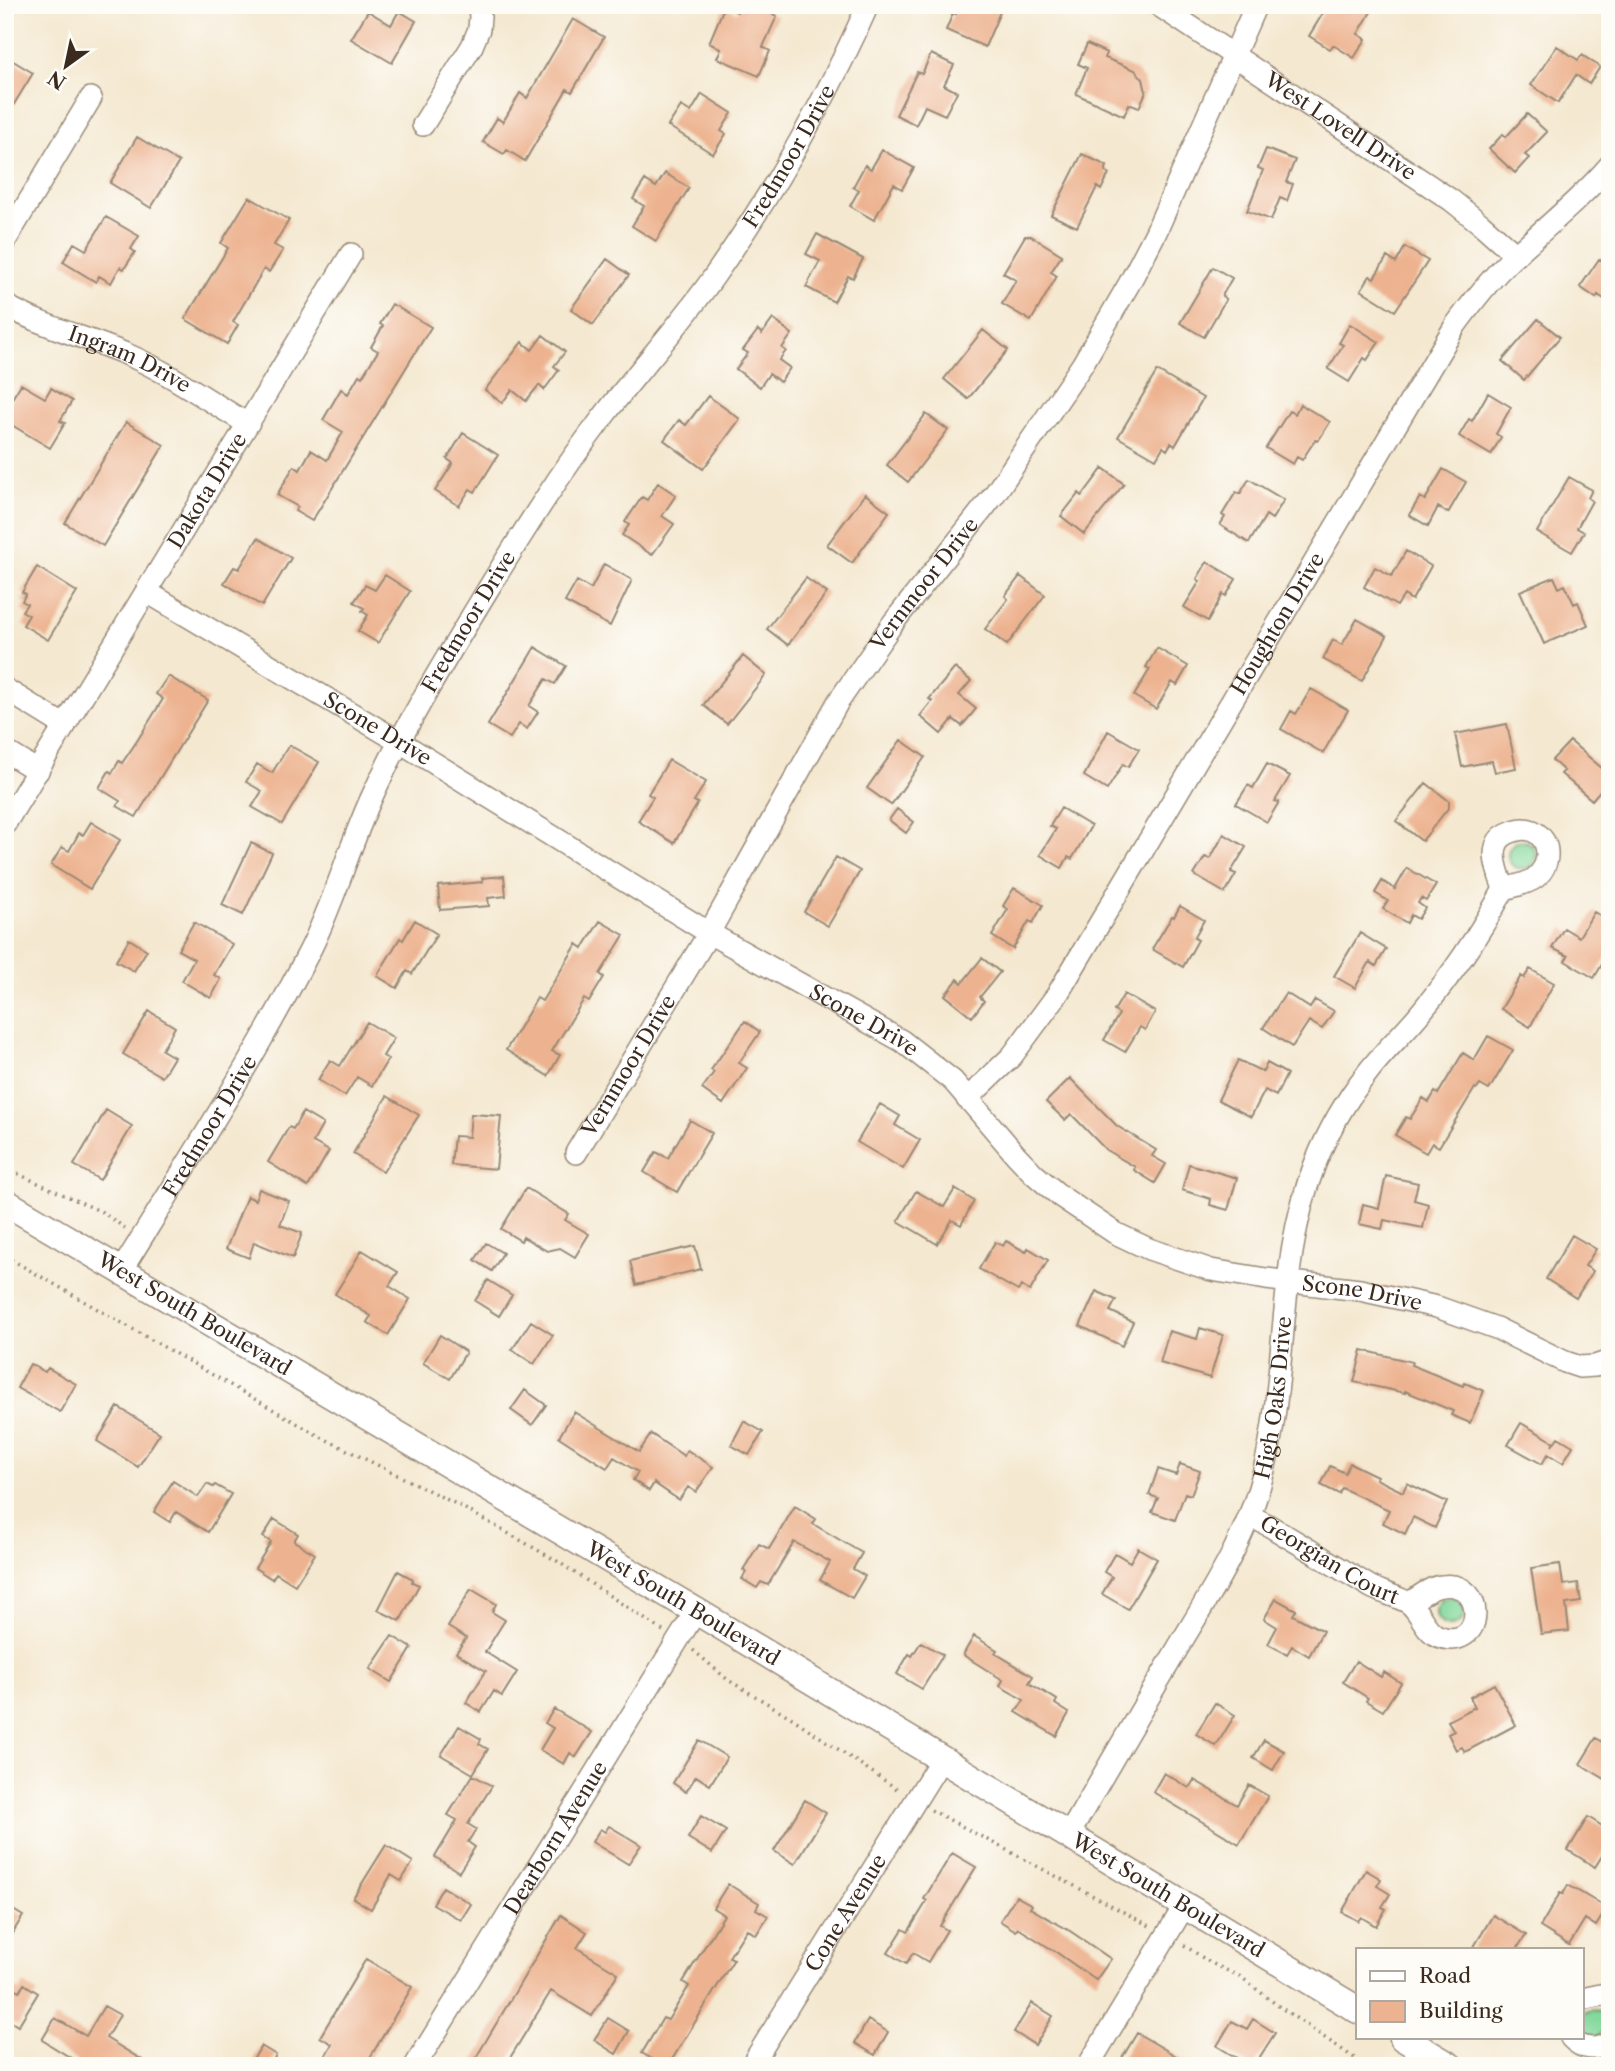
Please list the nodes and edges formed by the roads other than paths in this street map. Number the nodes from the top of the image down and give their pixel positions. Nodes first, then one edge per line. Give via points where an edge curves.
1 (479, 5) edge
2 (868, 5) edge
3 (1158, 5) edge
4 (1256, 5) edge
5 (1234, 56) junction
6 (91, 99) dead end
7 (423, 125) dead end
8 (1607, 173) edge
9 (5, 241) edge
10 (351, 254) dead end
11 (1516, 255) junction
12 (5, 305) edge
13 (248, 424) junction
14 (147, 592) junction
15 (5, 689) edge
16 (65, 726) junction
17 (400, 742) junction
18 (5, 751) edge
19 (38, 771) junction
20 (5, 824) edge
21 (1504, 889) dead end
22 (709, 933) junction
23 (967, 1098) junction
24 (576, 1153) dead end
25 (5, 1202) edge
26 (121, 1271) junction
27 (1289, 1282) junction
28 (1602, 1364) edge
29 (1250, 1516) junction
30 (1409, 1603) dead end
31 (696, 1611) junction
32 (942, 1758) junction
33 (1069, 1835) junction
34 (1185, 1905) junction
35 (1610, 1993) edge
36 (1584, 1999) edge
37 (1356, 2009) edge
38 (1405, 2039) edge
39 (1572, 2039) edge
40 (1610, 2042) edge
41 (1437, 2062) edge
42 (415, 2066) edge
43 (751, 2066) edge
44 (1088, 2066) edge

1 - 7 street via 479,29 472,46
2 - 17 street, Fredmoor Drive via 766,200 711,281 608,410 543,501
3 - 5 street, West Lovell Drive
4 - 5 street, Vernmoor Drive
5 - 11 street, West Lovell Drive via 1451,200
5 - 22 street, Vernmoor Drive via 1156,232 1082,365 994,495 838,702
6 - 9 street
8 - 11 street, Houghton Drive
10 - 13 street, Dakota Drive
11 - 23 street, Houghton Drive via 1447,338 1056,995 1012,1056
12 - 13 street, Ingram Drive via 40,323 125,353
13 - 14 street, Dakota Drive
14 - 16 street, Dakota Drive
14 - 17 street, Scone Drive
15 - 16 street
16 - 19 street, Dakota Drive
17 - 22 street, Scone Drive
17 - 26 street, Fredmoor Drive via 370,801 310,950 243,1072
18 - 19 street
19 - 20 street, Dakota Drive
21 - 27 street, High Oaks Drive via 1451,974 1367,1073 1338,1116 1306,1191
22 - 23 street, Scone Drive via 902,1041 953,1081
22 - 24 street, Vernmoor Drive
23 - 27 street, Scone Drive via 1034,1174 1115,1233 1211,1270
25 - 26 street, West South Boulevard
26 - 31 street, West South Boulevard
27 - 28 street, Scone Drive via 1360,1290 1437,1307 1507,1333 1565,1362 1580,1367
27 - 29 street, High Oaks Drive via 1268,1451
29 - 30 street, Georgian Court via 1378,1591
29 - 33 street, High Oaks Drive via 1221,1576
31 - 32 street, West South Boulevard
31 - 42 street, Dearborn Avenue
32 - 33 street, West South Boulevard
32 - 43 street, Cone Avenue
33 - 34 street, West South Boulevard
34 - 37 street, West South Boulevard
34 - 44 street
35 - 36 street
38 - 41 street
39 - 40 street via 1590,2049

